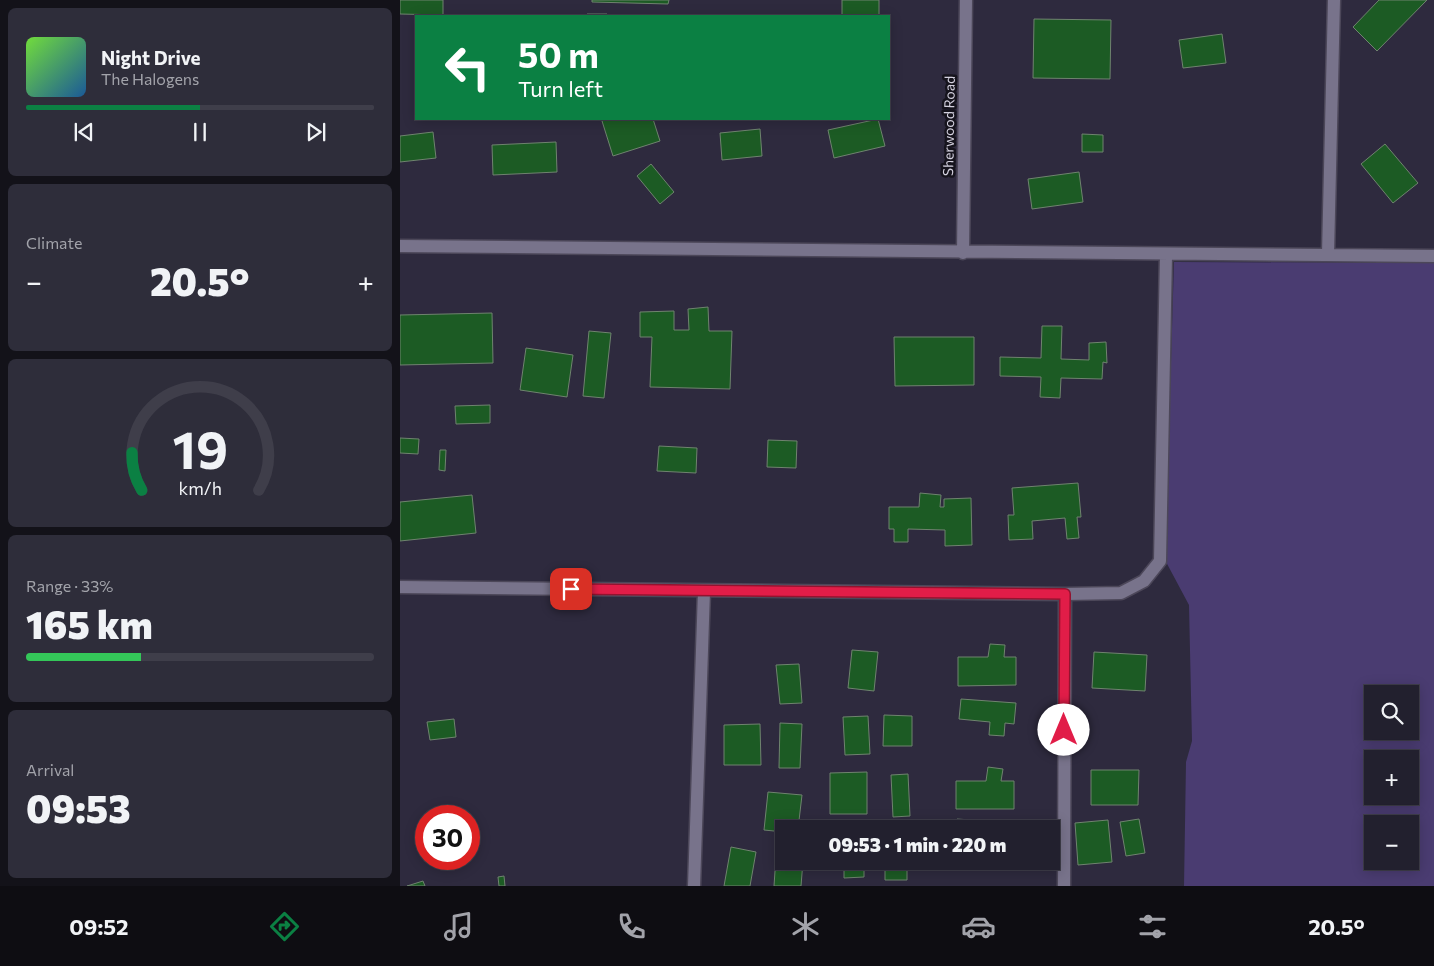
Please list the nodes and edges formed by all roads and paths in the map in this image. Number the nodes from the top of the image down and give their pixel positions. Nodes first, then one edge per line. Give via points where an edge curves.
1 (966, 0) edge
2 (1334, 0) edge
3 (400, 246) edge
4 (963, 252) junction
5 (1328, 254) junction
6 (1166, 255) junction
7 (1434, 256) edge
8 (400, 587) edge
9 (704, 590) junction
10 (1065, 594) junction
11 (694, 886) edge
12 (1064, 886) edge

1 - 4 street, Sherwood Road
2 - 5 street
3 - 4 street
4 - 6 street
5 - 6 street
5 - 7 street
6 - 10 street via 1160,561 1144,581 1121,592
8 - 9 street
9 - 10 street
9 - 11 street
10 - 12 street

